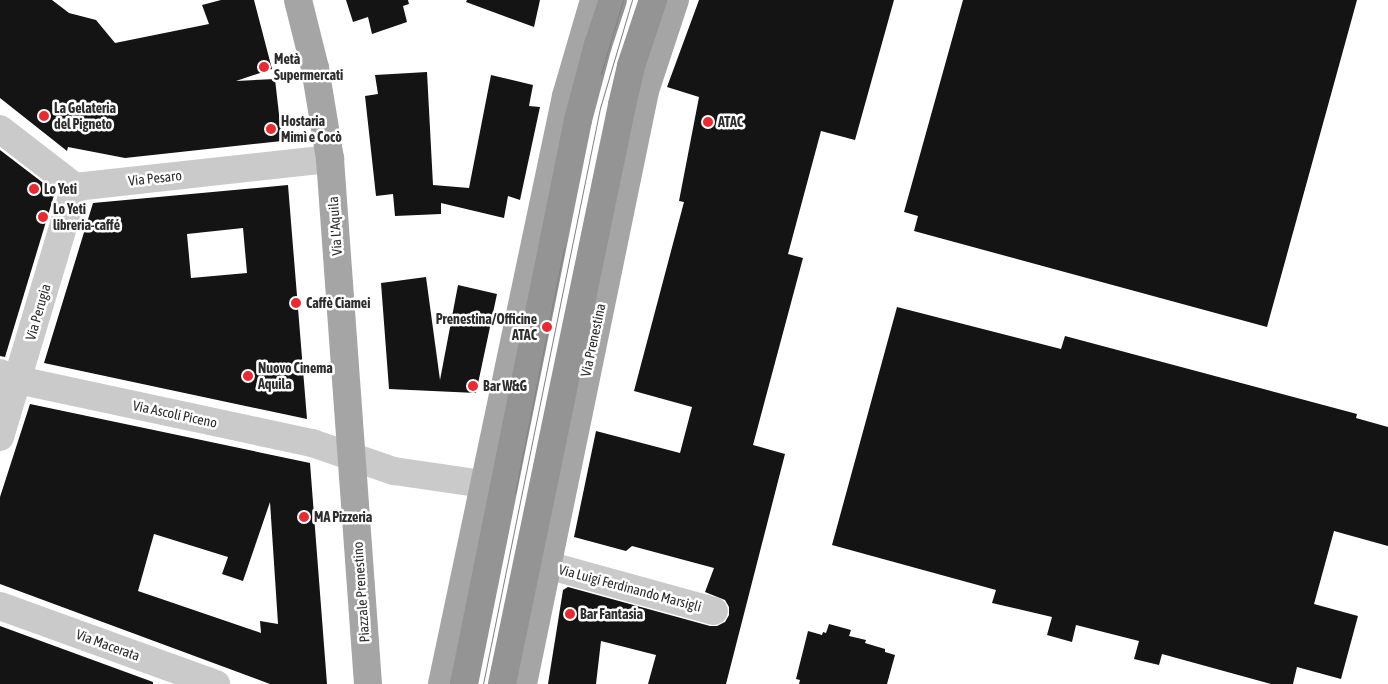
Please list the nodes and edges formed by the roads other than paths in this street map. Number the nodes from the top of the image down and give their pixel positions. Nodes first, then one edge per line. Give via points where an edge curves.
1 (298, 0) edge
2 (594, 0) edge
3 (613, 0) edge
4 (653, 0) edge
5 (675, 0) edge
6 (0, 129) edge
7 (330, 159) junction
8 (75, 187) junction
9 (9, 377) edge
10 (0, 437) edge
11 (350, 456) junction
12 (483, 484) junction
13 (547, 565) junction
14 (0, 606) edge
15 (714, 611) dead end
16 (216, 684) edge
17 (368, 684) edge
18 (442, 684) edge
19 (464, 684) edge
20 (502, 684) edge
21 (523, 684) edge

1 - 7 main road, Via L'Aquila via 316,68
2 - 12 main road via 566,96
3 - 19 highway via 578,120
4 - 20 highway via 626,85
5 - 13 main road, Via Prenestina via 645,91
6 - 8 street
7 - 8 street, Via Pesaro
7 - 11 main road, Via L'Aquila
8 - 9 street, Via Perugia
9 - 10 street, Via Perugia
9 - 11 street, Via Ascoli Piceno via 312,443
11 - 12 street via 394,471
11 - 17 main road, Piazzale Prenestino
12 - 18 main road
13 - 15 street, Via Luigi Ferdinando Marsigli
13 - 21 main road, Via Prenestina
14 - 16 street, Via Macerata

